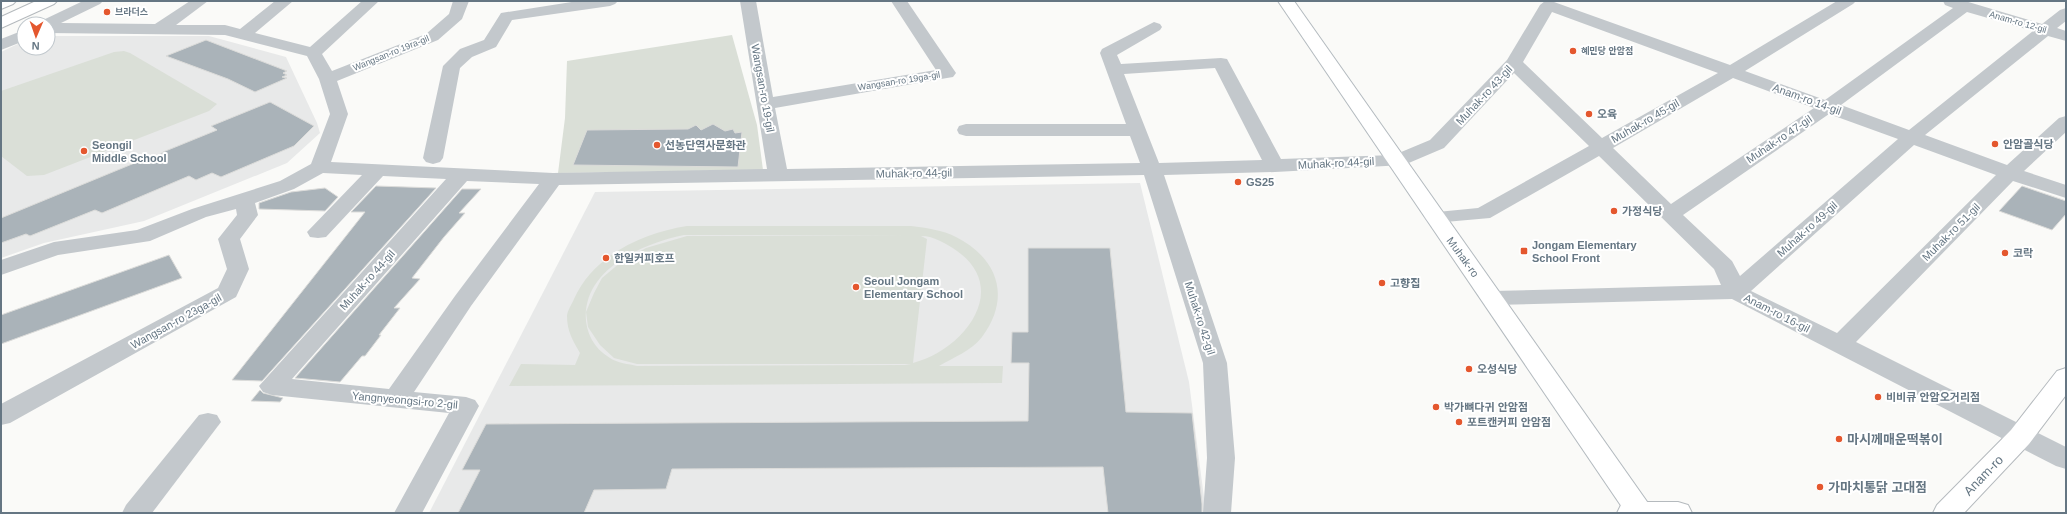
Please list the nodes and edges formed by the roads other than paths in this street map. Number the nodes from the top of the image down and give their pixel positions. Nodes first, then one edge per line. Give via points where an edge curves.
1 (8, 1) edge
2 (49, 1) edge
3 (95, 1) edge
4 (200, 1) edge
5 (285, 1) edge
6 (371, 1) edge
7 (461, 1) edge
8 (609, 1) edge
9 (748, 1) edge
10 (900, 1) edge
11 (1286, 1) edge
12 (1848, 1) edge
13 (1947, 1) edge
14 (1, 4) edge
15 (1548, 5) joint
16 (1965, 6) junction
17 (2066, 13) edge
18 (56, 20) edge
19 (1, 23) edge
20 (1154, 27) dead end
21 (56, 28) edge
22 (157, 30) junction
23 (2046, 30) junction
24 (242, 35) junction
25 (2066, 36) edge
26 (16, 38) edge
27 (1, 45) edge
28 (313, 53) junction
29 (1514, 63) junction
30 (1115, 69) junction
31 (1731, 72) junction
32 (328, 79) junction
33 (765, 104) junction
34 (1827, 107) junction
35 (2066, 122) edge
36 (966, 130) dead end
37 (1137, 130) junction
38 (1910, 137) junction
39 (1600, 146) junction
40 (433, 158) dead end
41 (1397, 160) junction
42 (1275, 166) junction
43 (319, 167) junction
44 (379, 169) junction
45 (1152, 170) junction
46 (463, 173) junction
47 (2010, 173) junction
48 (778, 176) junction
49 (553, 179) junction
50 (2066, 192) edge
51 (244, 200) junction
52 (1670, 214) junction
53 (1434, 217) junction
54 (318, 232) dead end
55 (1, 268) edge
56 (1736, 292) junction
57 (1493, 298) junction
58 (1839, 345) junction
59 (2066, 377) edge
60 (272, 386) joint
61 (395, 400) junction
62 (1, 416) edge
63 (208, 422) dead end
64 (2020, 437) junction
65 (2066, 459) edge
66 (136, 513) edge
67 (408, 513) edge
68 (1217, 513) edge
69 (1637, 513) edge
70 (1678, 513) edge
71 (1947, 513) edge

1 - 14 main road
2 - 19 main road
3 - 18 street
4 - 22 street
5 - 24 street
6 - 28 street
7 - 32 street, Wangsan-ro 19ra-gil via 456,16 432,37
8 - 40 street via 507,16 490,43 466,53 452,66
9 - 33 street, Wangsan-ro 19-gil
10 - 33 street, Wangsan-ro 19ga-gil via 947,73
11 - 41 main road, Muhak-ro
12 - 31 street, Muhak-ro 45-gil
13 - 16 street, Anam-ro 12-gil
15 - 29 street, Muhak-ro 43-gil
15 - 31 street, Anam-ro 14-gil
16 - 23 street, Anam-ro 12-gil
16 - 34 street, Muhak-ro 47-gil
17 - 23 street, Muhak-ro 49-gil
20 - 30 street, Muhak-ro 42-gil via 1108,53
21 - 22 street
22 - 24 street via 225,30
23 - 25 street, Anam-ro 12-gil
23 - 38 street, Muhak-ro 49-gil
24 - 28 street
26 - 27 street
28 - 32 street
29 - 39 street, Anam-ro 16-gil
29 - 41 street, Muhak-ro 43-gil via 1437,144
30 - 37 street, Muhak-ro 42-gil
30 - 42 street via 1220,63
31 - 34 street, Anam-ro 14-gil
31 - 39 street, Muhak-ro 45-gil
32 - 43 street via 339,114
33 - 48 street, Wangsan-ro 19-gil
34 - 38 street, Anam-ro 14-gil
34 - 52 street, Muhak-ro 47-gil
35 - 47 street, Muhak-ro 51-gil
36 - 37 street
37 - 45 street, Muhak-ro 42-gil
38 - 47 street, Anam-ro 14-gil
38 - 56 street, Muhak-ro 49-gil
39 - 52 street, Anam-ro 16-gil
39 - 53 street, Muhak-ro 45-gil via 1483,214
41 - 42 street, Muhak-ro 44-gil
41 - 53 main road, Muhak-ro
42 - 45 street, Muhak-ro 44-gil
43 - 44 street, Muhak-ro 44-gil
43 - 51 street via 287,185
44 - 46 street, Muhak-ro 44-gil
44 - 54 street
45 - 48 street, Muhak-ro 44-gil
45 - 68 street, Muhak-ro 42-gil via 1215,363 1221,458
46 - 49 street, Muhak-ro 44-gil
46 - 60 street, Muhak-ro 44-gil
47 - 50 street, Anam-ro 14-gil
47 - 58 street, Muhak-ro 51-gil
48 - 49 street, Muhak-ro 44-gil
49 - 61 street via 463,301
51 - 55 street via 199,213 142,236 54,249
51 - 62 street, Wangsan-ro 23ga-gil via 248,215 229,239 238,270 228,292
52 - 56 street, Anam-ro 16-gil via 1724,266
53 - 57 main road, Muhak-ro
56 - 57 street
56 - 58 street, Anam-ro 16-gil
57 - 69 main road, Muhak-ro
58 - 64 street, Anam-ro 16-gil
59 - 64 main road, Anam-ro
60 - 61 street, Yangnyeongsi-ro 2-gil
61 - 67 street, Yangnyeongsi-ro 2-gil via 466,406
63 - 66 street
64 - 65 street
64 - 71 main road, Anam-ro
69 - 70 main road

